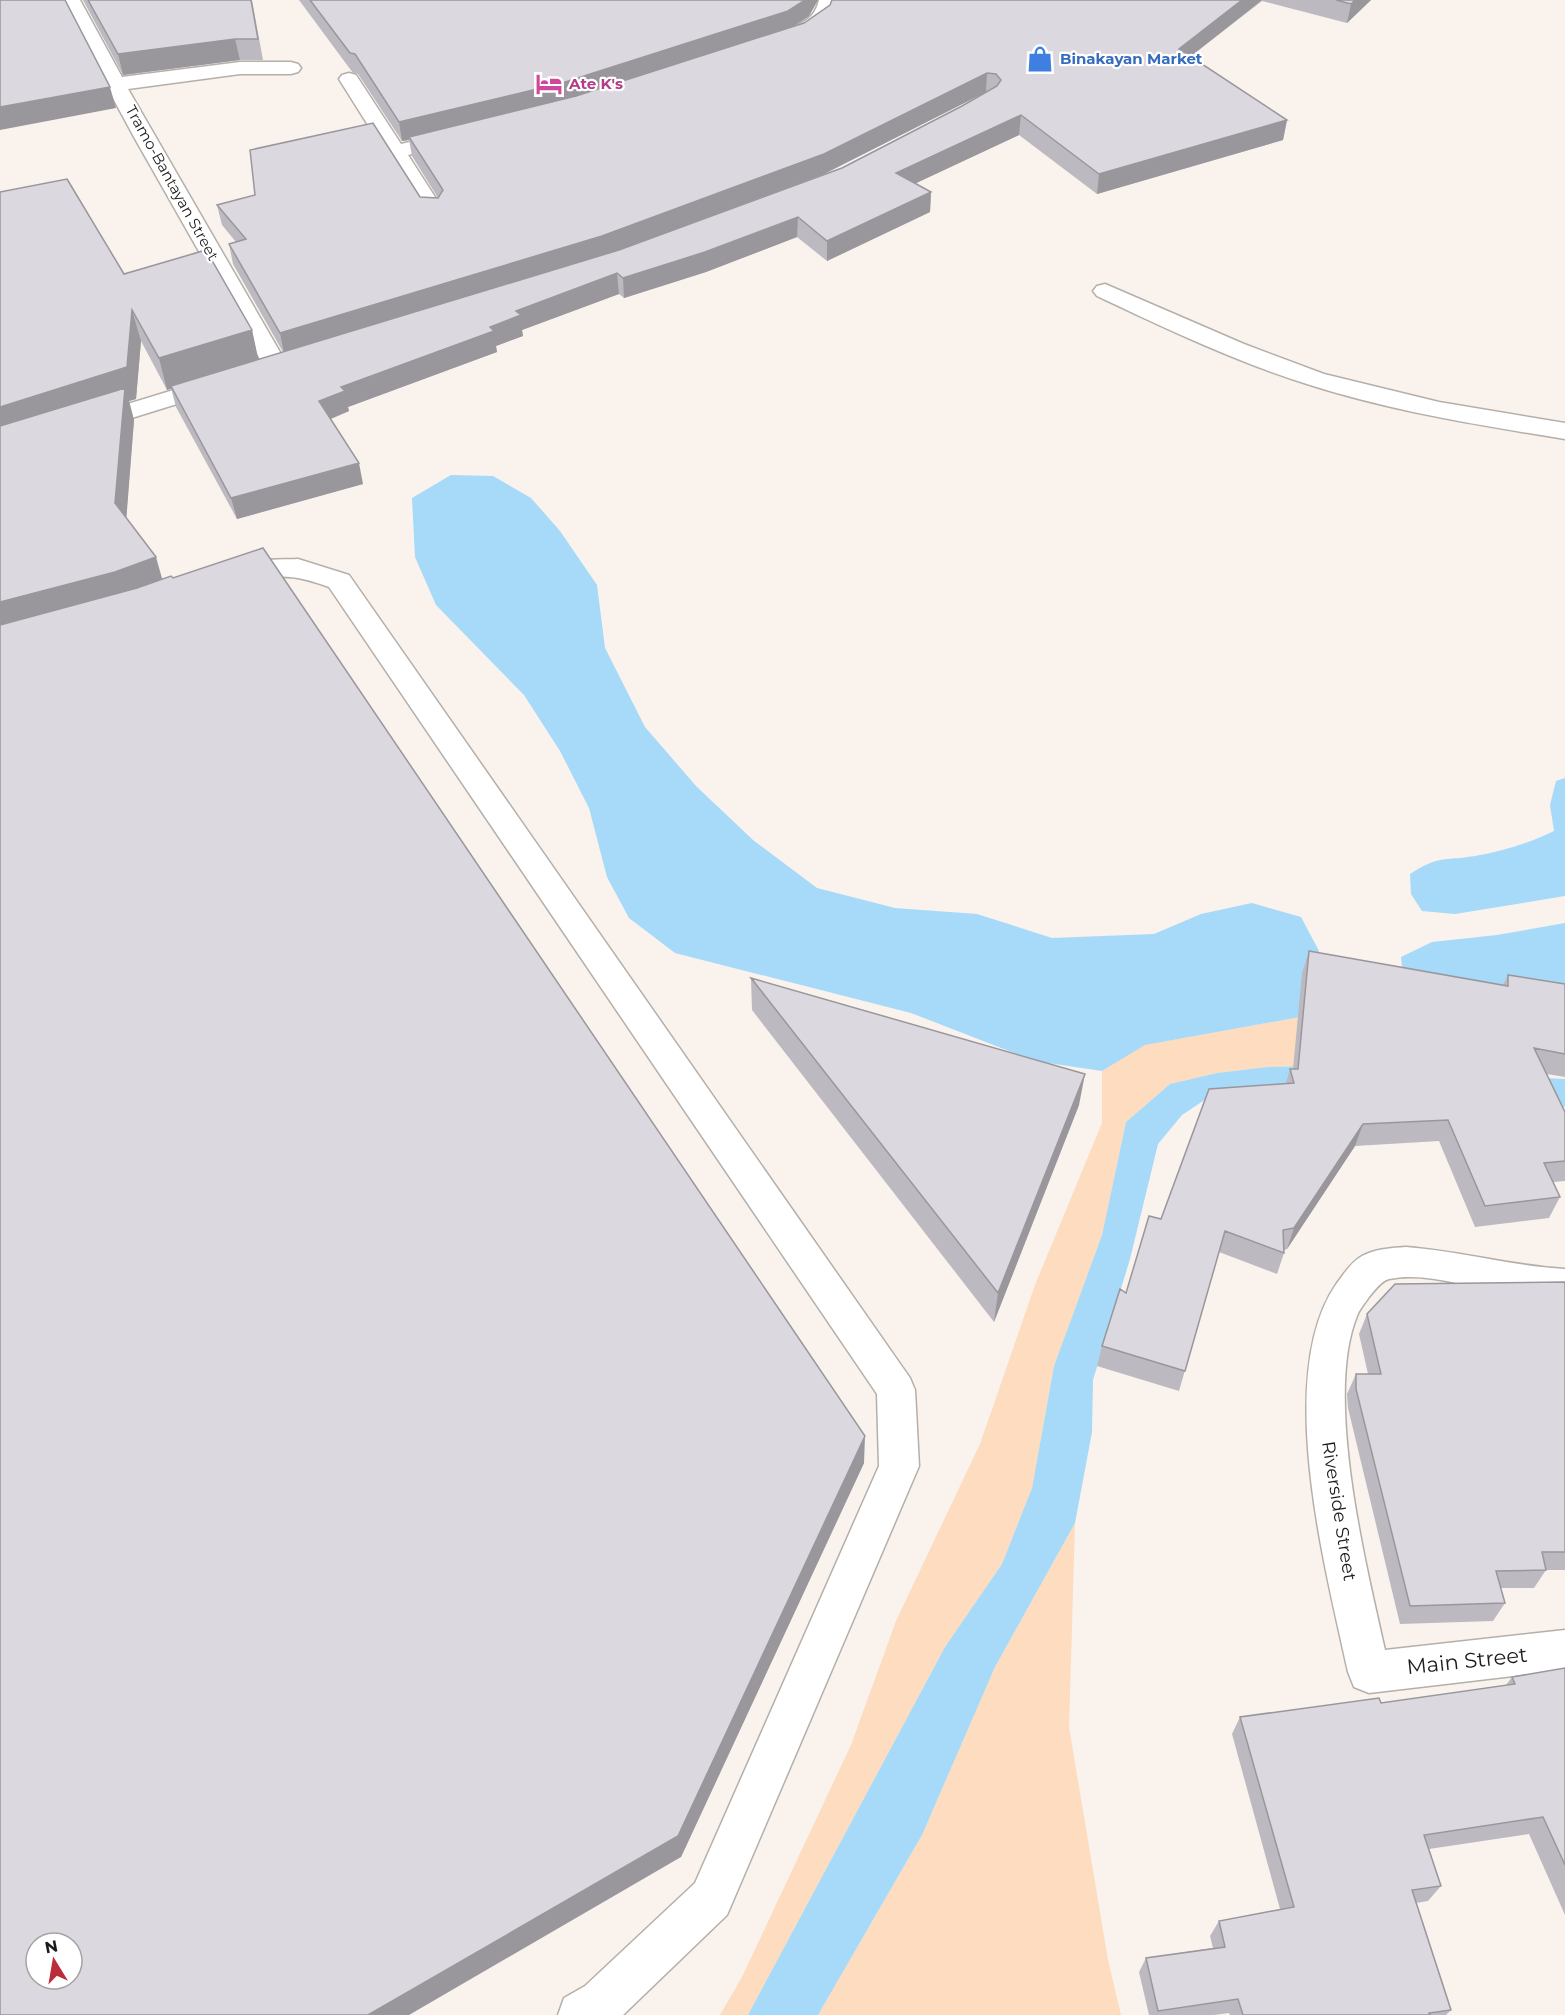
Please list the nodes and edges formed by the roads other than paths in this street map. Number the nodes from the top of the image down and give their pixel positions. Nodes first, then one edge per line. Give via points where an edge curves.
1 (70, 0) edge
2 (829, 0) edge
3 (776, 43) edge
4 (291, 68) dead end
5 (349, 79) edge
6 (118, 84) junction
7 (473, 134) edge
8 (396, 151) junction
9 (433, 211) edge
10 (1105, 291) dead end
11 (1565, 431) edge
12 (0, 451) edge
13 (208, 586) edge
14 (1565, 1285) edge
15 (1565, 1650) edge
16 (1369, 1672) joint
17 (581, 2015) edge

1 - 6 street, Tramo-Bantayan Street
2 - 3 street via 817,25
4 - 6 street via 240,68
5 - 8 street
6 - 12 street, Tramo-Bantayan Street via 144,137 287,363
7 - 8 street
8 - 9 street
10 - 11 street via 1216,342 1316,379 1451,414
13 - 17 street via 249,571 298,567 339,581 896,1390 899,1466 711,1899 602,2004
14 - 16 street, Riverside Street via 1522,1282 1415,1262 1376,1267 1350,1288 1336,1319 1328,1370 1326,1435 1335,1508
15 - 16 street, Main Street

